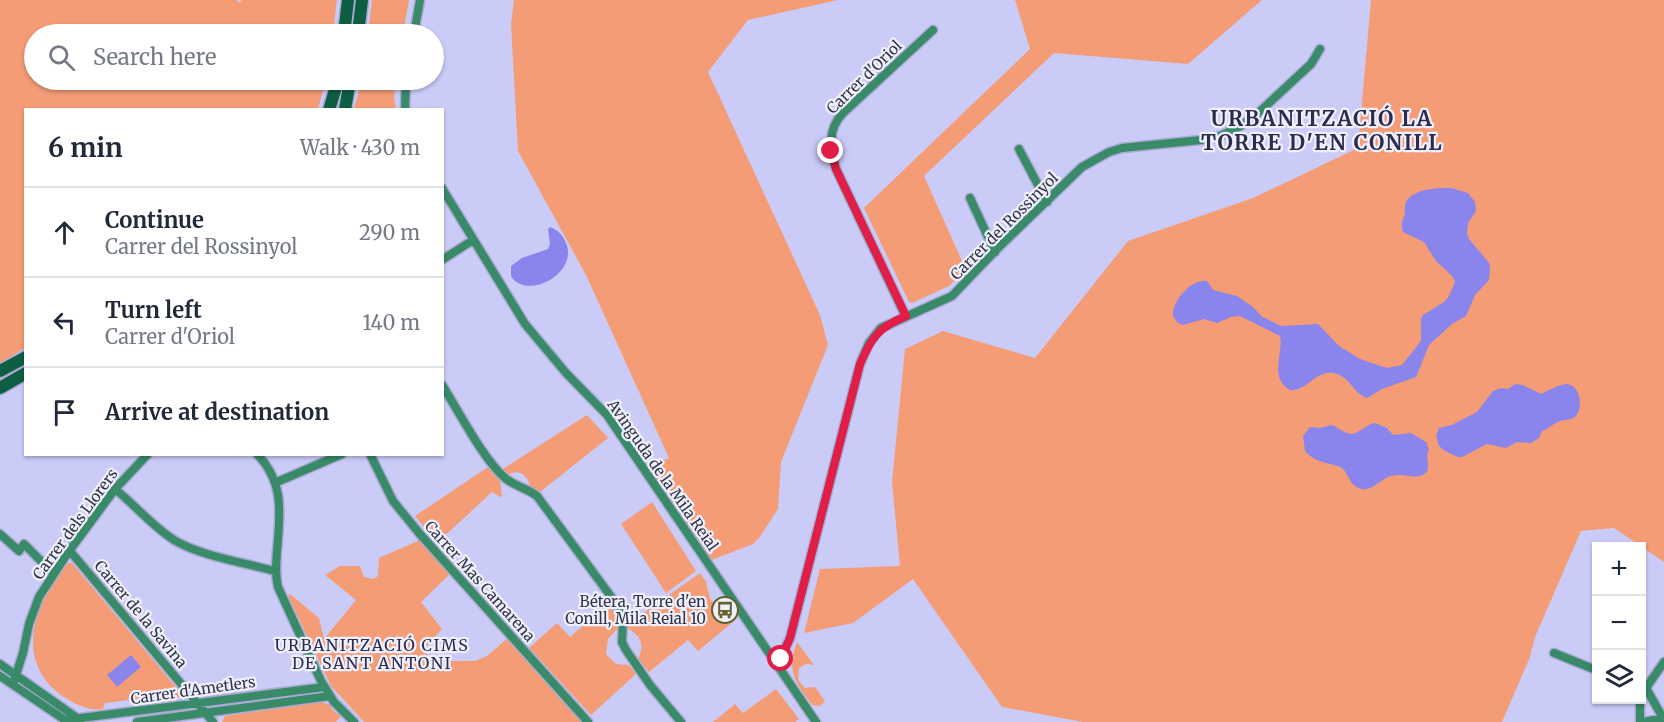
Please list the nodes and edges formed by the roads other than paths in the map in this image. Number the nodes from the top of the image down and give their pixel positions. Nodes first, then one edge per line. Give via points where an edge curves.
1 (348, 0) edge
2 (362, 0) edge
3 (420, 0) edge
4 (345, 24) edge
5 (359, 24) edge
6 (416, 24) edge
7 (933, 30) dead end
8 (1320, 49) dead end
9 (335, 90) edge
10 (348, 90) edge
11 (406, 90) edge
12 (330, 108) edge
13 (345, 108) edge
14 (405, 108) edge
15 (1019, 149) dead end
16 (444, 191) edge
17 (970, 198) dead end
18 (1047, 202) junction
19 (473, 240) junction
20 (995, 252) junction
21 (444, 259) edge
22 (906, 316) junction
23 (24, 358) edge
24 (0, 371) edge
25 (24, 374) edge
26 (0, 388) edge
27 (444, 388) edge
28 (146, 456) edge
29 (258, 456) edge
30 (337, 456) edge
31 (371, 456) edge
32 (277, 482) junction
33 (115, 489) junction
34 (0, 534) edge
35 (70, 551) junction
36 (276, 571) junction
37 (54, 573) junction
38 (1554, 653) dead end
39 (1664, 662) edge
40 (0, 664) edge
41 (777, 665) junction
42 (1592, 668) edge
43 (16, 675) junction
44 (0, 676) edge
45 (13, 684) junction
46 (1646, 685) edge
47 (324, 687) junction
48 (1646, 691) edge
49 (330, 696) junction
50 (198, 703) junction
51 (1640, 704) edge
52 (207, 713) junction
53 (1663, 718) edge
54 (586, 719) edge
55 (81, 720) edge
56 (66, 721) edge
57 (137, 722) edge
58 (213, 722) edge
59 (354, 722) edge
60 (681, 722) edge
61 (816, 722) edge
62 (1642, 722) edge

1 - 4 main road
2 - 5 main road
3 - 6 street
7 - 22 street, Carrer d'Oriol via 843,113 834,123 831,137 836,169
8 - 18 street, Carrer del Rossinyol via 1311,64 1239,127 1220,136 1109,152 1082,167
9 - 12 main road
10 - 13 main road
11 - 14 street
15 - 18 street
16 - 19 street, Avinguda de la Mila Reial
17 - 20 street
18 - 20 street, Carrer del Rossinyol
19 - 21 street
19 - 41 street, Avinguda de la Mila Reial via 525,324 607,415
20 - 22 street, Carrer del Rossinyol via 952,296
22 - 41 street, Carrer del Rossinyol via 881,328 860,364 790,638
23 - 24 main road
25 - 26 main road
27 - 60 street via 495,468 509,482 537,496 611,595 621,615 626,650
28 - 33 street, Carrer dels Llorers
29 - 32 street
30 - 32 street
31 - 54 street, Carrer Mas Camarena via 393,501 419,533
32 - 36 street
33 - 35 street, Carrer dels Llorers
33 - 36 street via 175,541 194,550
34 - 37 street via 19,551 24,544
35 - 37 street, Carrer dels Llorers
35 - 50 street, Carrer de la Savina
36 - 47 street via 278,587
37 - 43 street, Carrer dels Llorers via 39,597
38 - 42 street
39 - 46 street
40 - 43 street
41 - 61 street, Avinguda de la Mila Reial
43 - 45 street, Carrer dels Llorers
43 - 55 street
44 - 45 street
45 - 56 street
47 - 49 street
47 - 50 street, Carrer d'Ametlers
48 - 53 street
49 - 52 street, Carrer d'Ametlers
49 - 59 street
50 - 52 street, Carrer de la Savina
50 - 55 street, Carrer d'Ametlers
51 - 62 street
52 - 57 street, Carrer d'Ametlers
52 - 58 street, Carrer de la Savina
53 - 62 street
55 - 56 street, Carrer d'Ametlers

